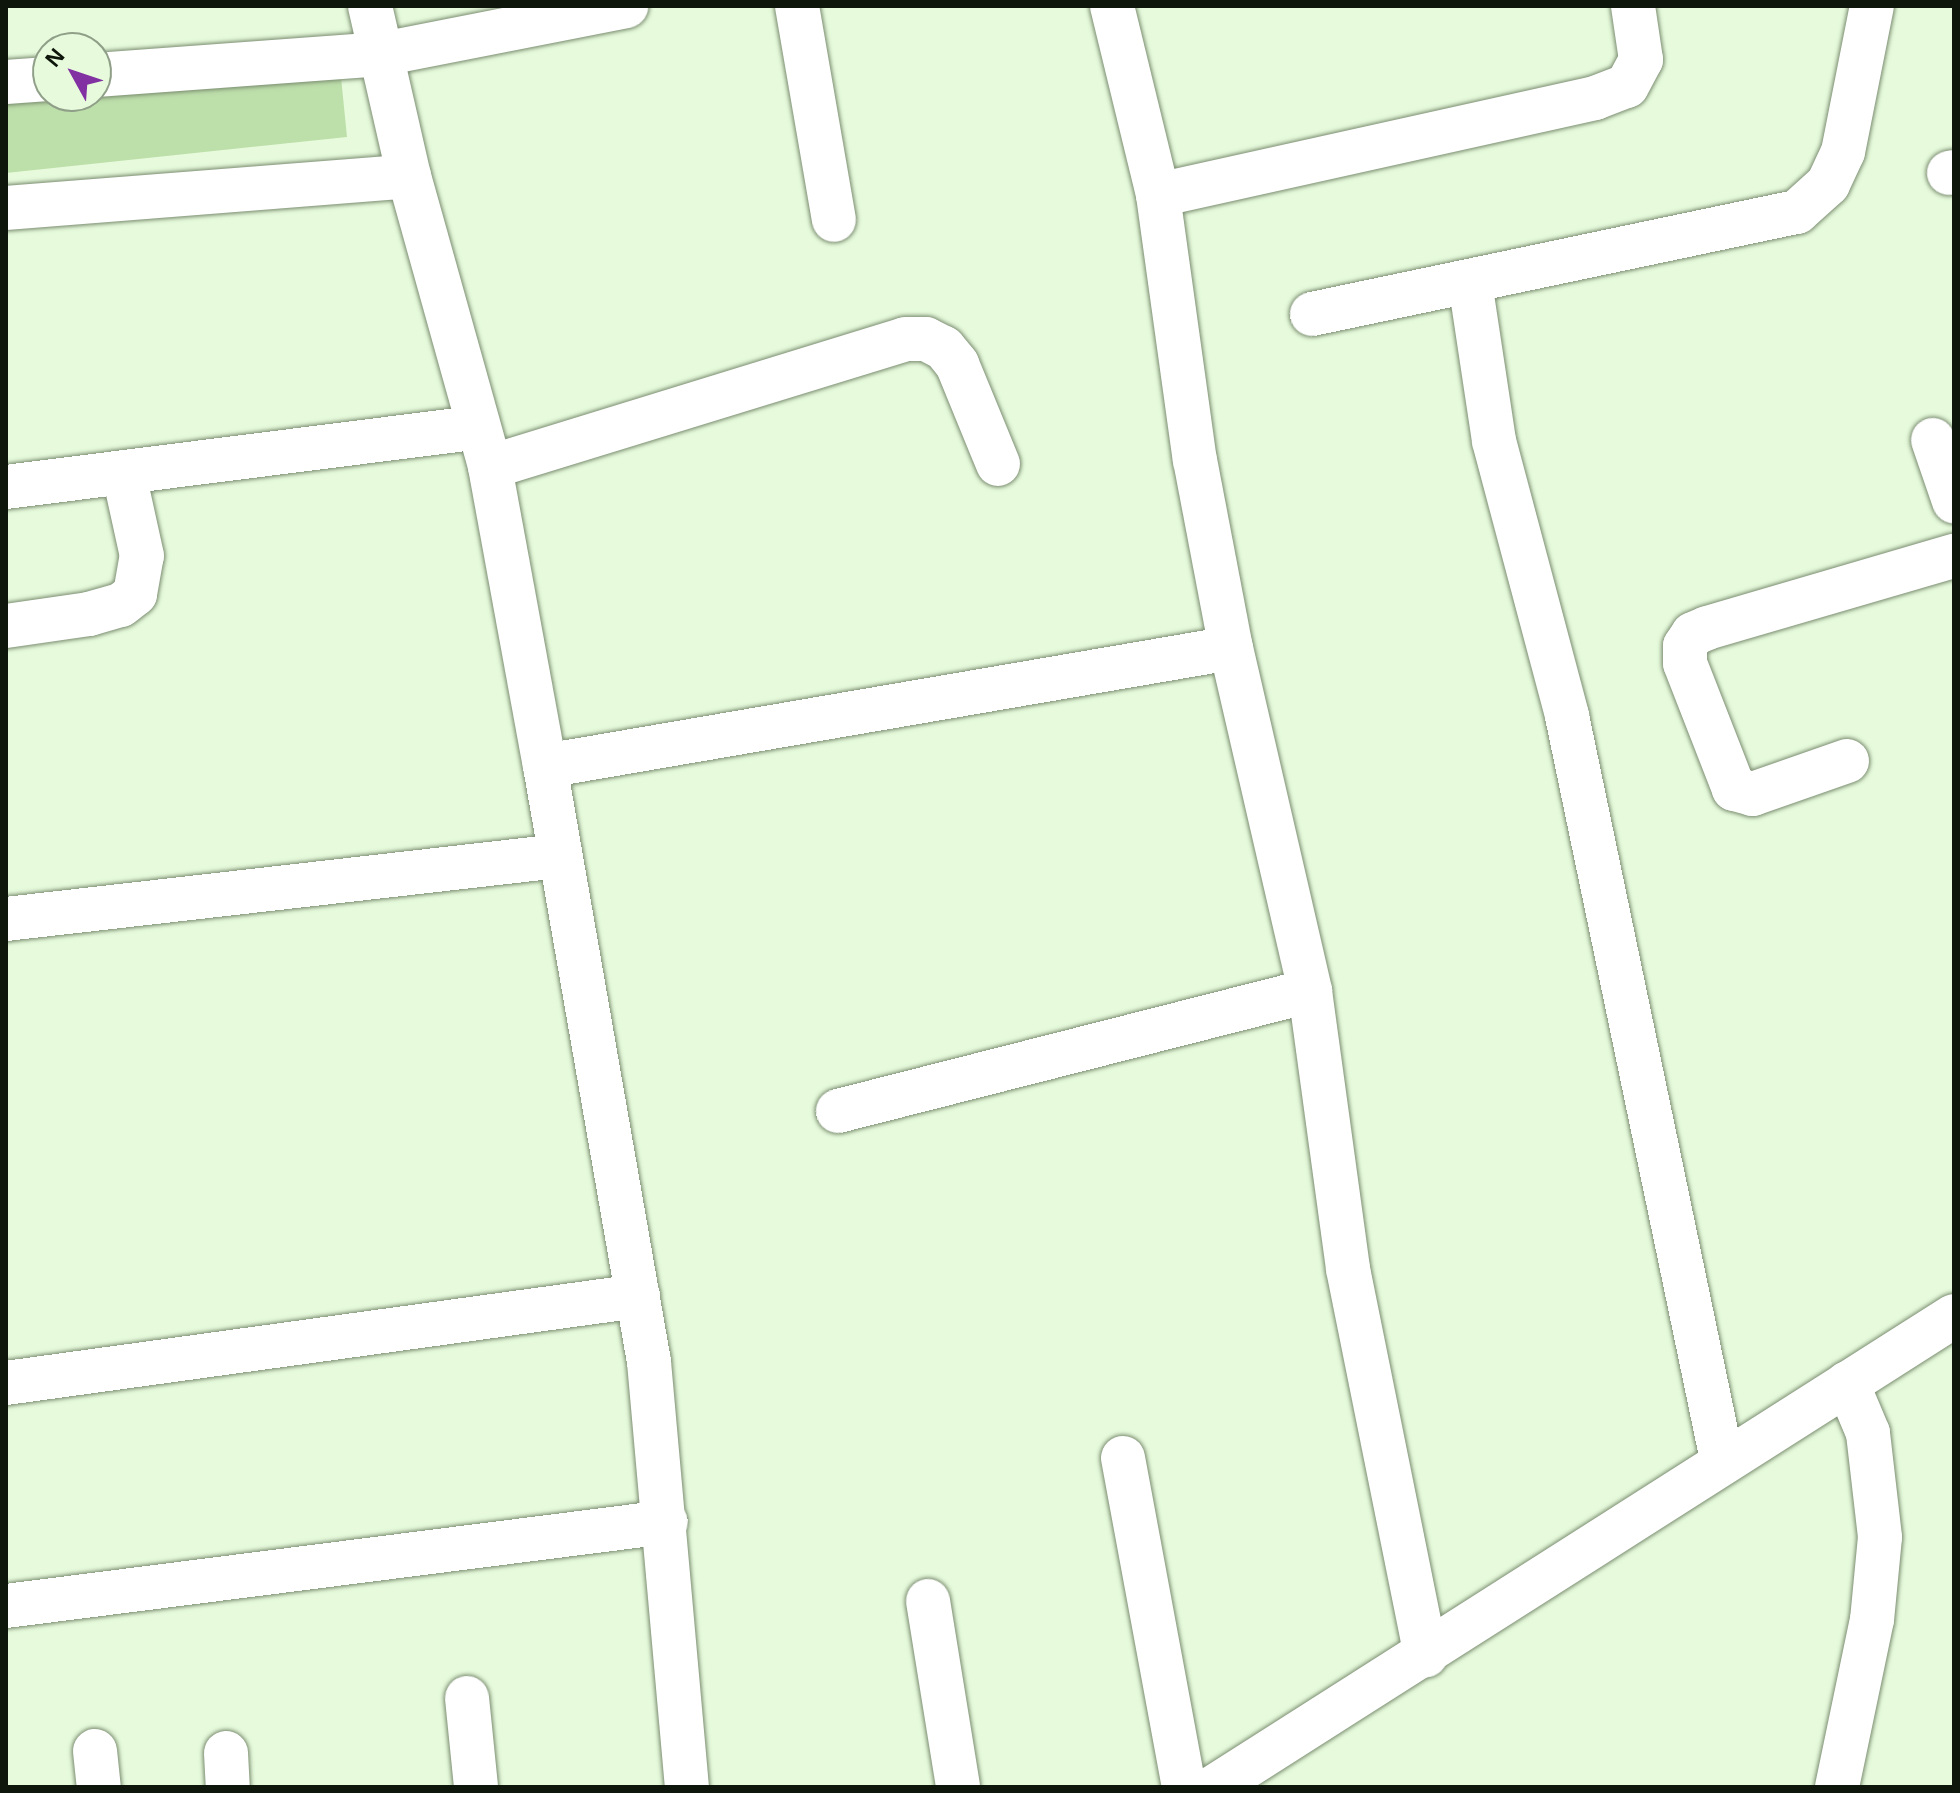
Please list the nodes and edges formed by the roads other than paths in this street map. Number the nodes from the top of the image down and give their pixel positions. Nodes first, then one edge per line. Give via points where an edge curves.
1 (370, 6) edge
2 (626, 6) edge
3 (797, 6) edge
4 (1112, 6) edge
5 (1633, 6) edge
6 (1872, 6) edge
7 (382, 54) junction
8 (112, 74) edge
9 (32, 80) edge
10 (6, 82) edge
11 (409, 176) junction
12 (1158, 195) junction
13 (6, 208) edge
14 (834, 220) dead end
15 (1470, 282) junction
16 (1312, 314) dead end
17 (1933, 440) dead end
18 (483, 448) junction
19 (998, 464) dead end
20 (124, 474) junction
21 (6, 487) edge
22 (1954, 501) edge
23 (1954, 556) edge
24 (6, 626) edge
25 (1231, 648) junction
26 (1847, 761) dead end
27 (545, 766) junction
28 (559, 856) junction
29 (6, 919) edge
30 (1310, 991) junction
31 (838, 1111) dead end
32 (638, 1296) junction
33 (1954, 1316) edge
34 (6, 1383) edge
35 (1847, 1383) junction
36 (1123, 1458) dead end
37 (1722, 1460) junction
38 (666, 1522) junction
39 (928, 1601) dead end
40 (6, 1606) edge
41 (1426, 1655) junction
42 (467, 1698) dead end
43 (476, 1787) edge
44 (687, 1787) edge
45 (958, 1787) edge
46 (1184, 1787) edge
47 (1214, 1787) edge
48 (1837, 1787) edge

1 - 7 street
2 - 7 street
3 - 14 street
4 - 12 street
5 - 12 street via 1641,60 1627,86 1595,98
6 - 15 street via 1843,152 1828,184 1797,212
7 - 8 street
7 - 11 street
9 - 10 street
11 - 13 street
11 - 18 street
12 - 25 street via 1195,460
15 - 16 street
15 - 37 street via 1494,441 1567,716
17 - 22 street
18 - 19 street via 905,339 926,339 944,348 957,364
18 - 20 street
18 - 27 street
20 - 21 street
20 - 24 street via 142,556 135,594 121,605 89,614
23 - 26 street via 1707,628 1693,634 1685,646 1685,663 1734,789 1753,794
25 - 27 street
25 - 30 street
27 - 28 street
28 - 29 street
28 - 32 street
30 - 31 street
30 - 41 street via 1348,1269
32 - 34 street
32 - 38 street
33 - 35 street
35 - 37 street
35 - 48 street via 1868,1433 1880,1537 1872,1620
36 - 46 street
37 - 41 street
38 - 40 street
38 - 44 street
39 - 45 street
41 - 47 street
42 - 43 street

